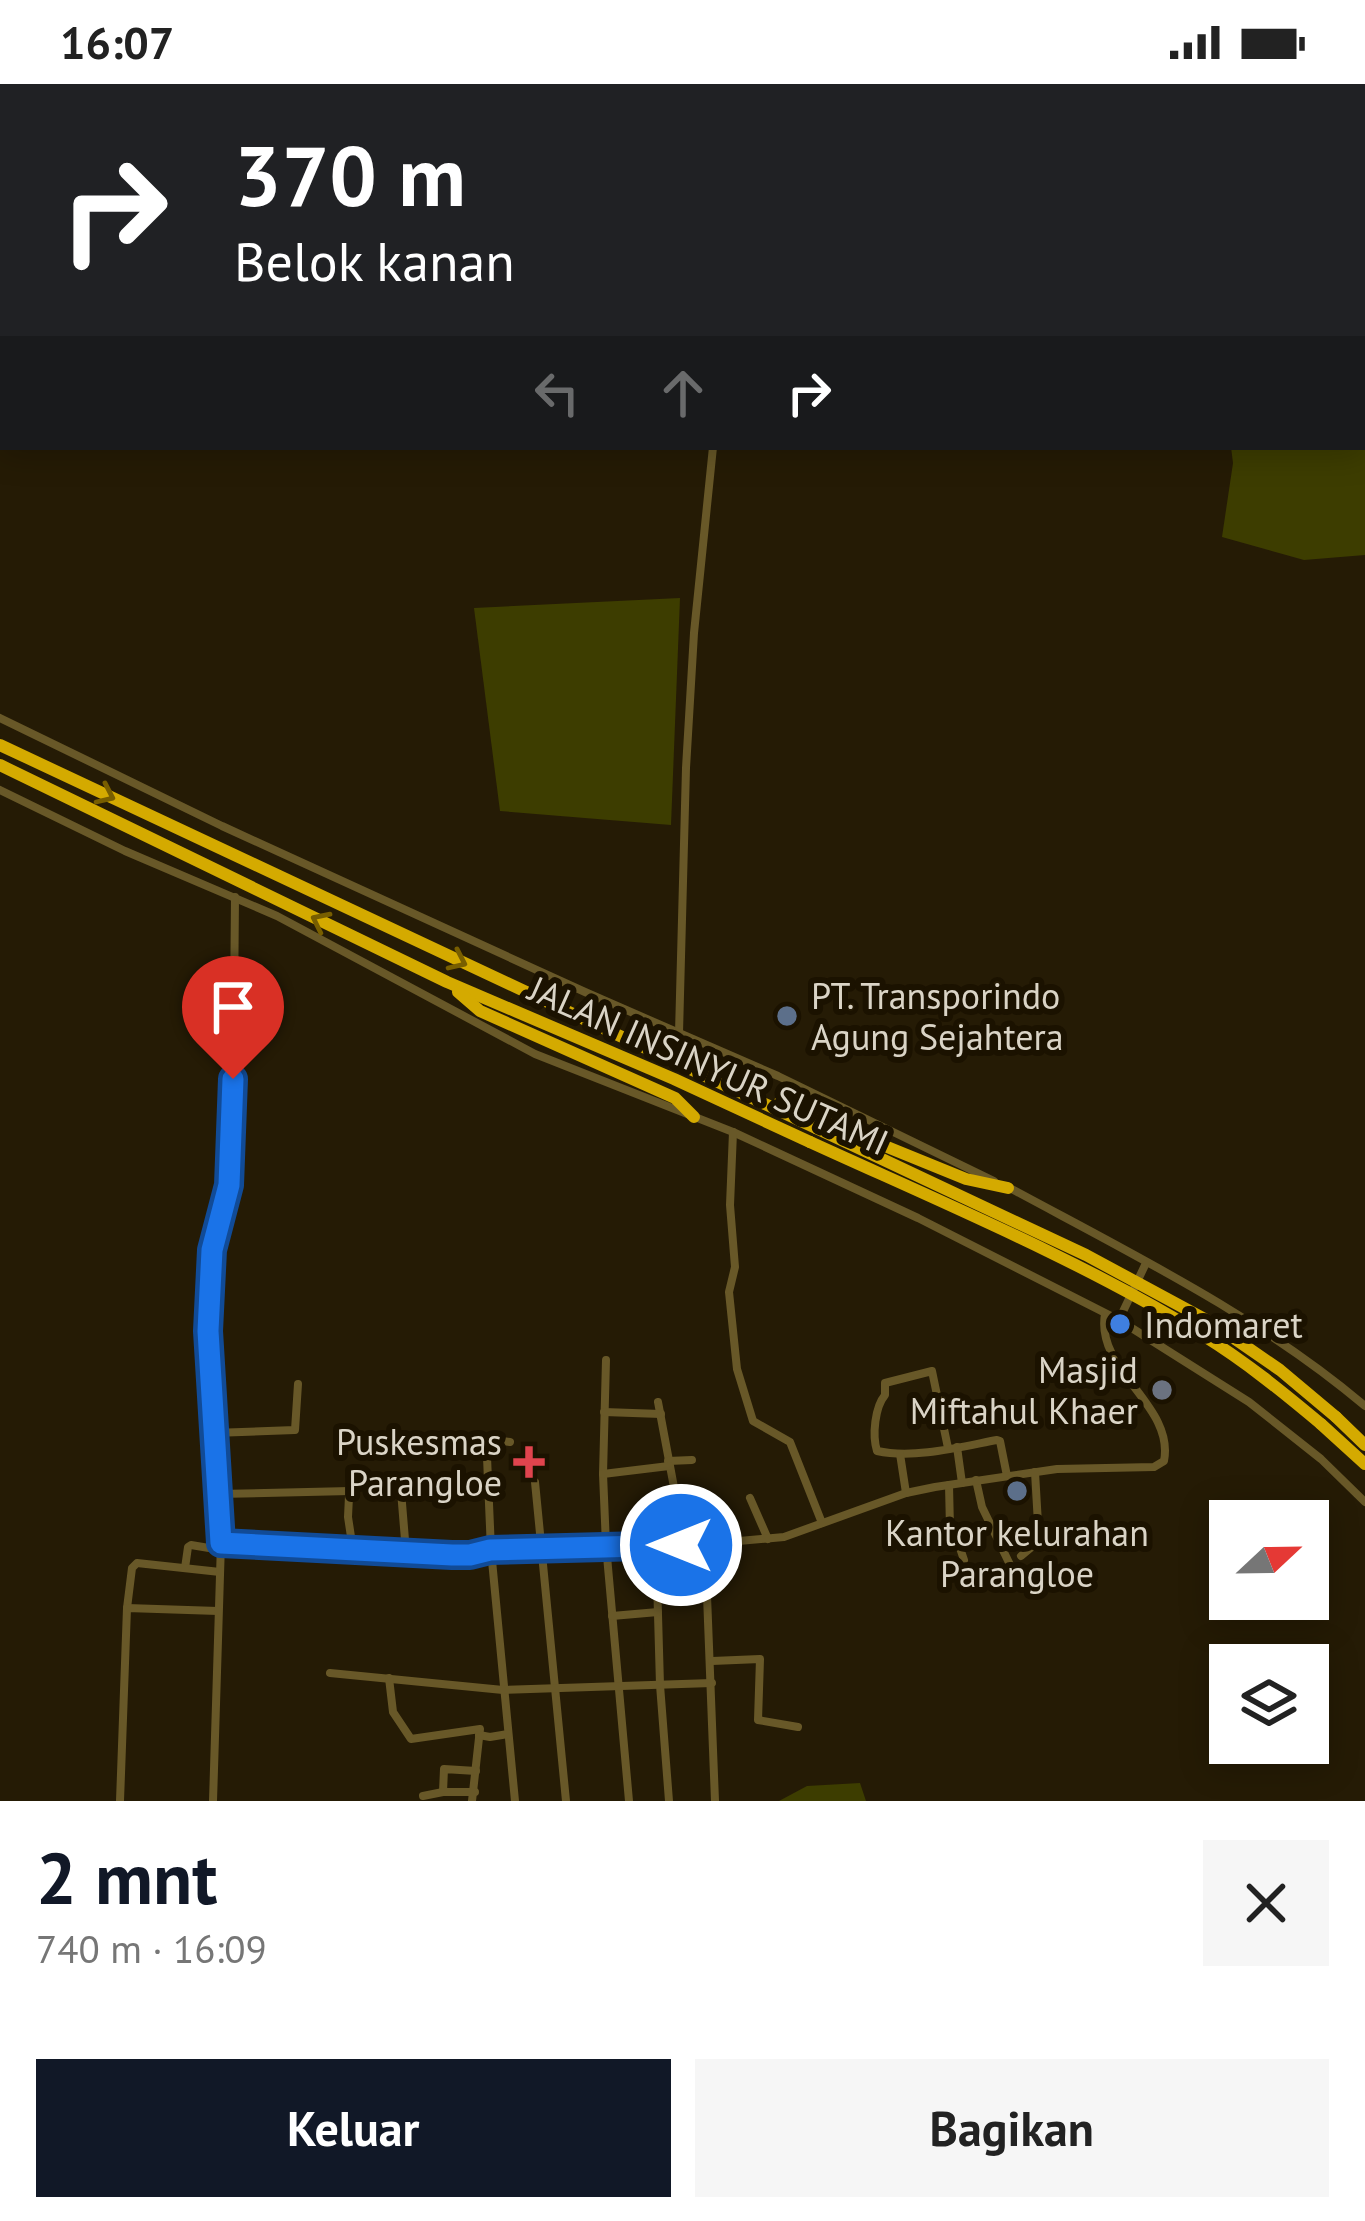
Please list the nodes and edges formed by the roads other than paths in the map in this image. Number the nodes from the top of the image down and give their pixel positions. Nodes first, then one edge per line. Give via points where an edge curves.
1 (713, 450) edge
2 (0, 718) edge
3 (0, 745) edge
4 (0, 765) edge
5 (0, 790) edge
6 (235, 897) junction
7 (447, 982) junction
8 (679, 1033) junction
9 (743, 1094) junction
10 (694, 1117) junction
11 (733, 1132) junction
12 (1008, 1188) junction
13 (1146, 1263) junction
14 (1105, 1314) junction
15 (1119, 1320) junction
16 (606, 1360) dead end
17 (298, 1384) dead end
18 (658, 1402) dead end
19 (1365, 1406) edge
20 (604, 1412) junction
21 (661, 1414) junction
22 (213, 1433) junction
23 (510, 1442) dead end
24 (1365, 1444) edge
25 (952, 1447) junction
26 (899, 1454) junction
27 (692, 1460) dead end
28 (668, 1464) junction
29 (1365, 1464) edge
30 (1035, 1472) junction
31 (603, 1474) junction
32 (350, 1475) dead end
33 (1007, 1476) junction
34 (976, 1480) junction
35 (535, 1482) dead end
36 (962, 1483) junction
37 (949, 1485) junction
38 (350, 1491) junction
39 (401, 1491) dead end
40 (906, 1493) junction
41 (218, 1494) junction
42 (750, 1498) dead end
43 (1365, 1502) edge
44 (822, 1523) junction
45 (767, 1539) junction
46 (656, 1544) junction
47 (705, 1544) junction
48 (606, 1545) junction
49 (681, 1545) junction
50 (221, 1547) junction
51 (543, 1549) junction
52 (352, 1550) junction
53 (490, 1550) junction
54 (406, 1552) junction
55 (1021, 1556) dead end
56 (964, 1559) dead end
57 (185, 1568) junction
58 (220, 1571) junction
59 (1016, 1577) dead end
60 (127, 1608) junction
61 (218, 1611) junction
62 (658, 1612) junction
63 (612, 1616) junction
64 (712, 1661) junction
65 (330, 1673) dead end
66 (389, 1678) junction
67 (712, 1683) junction
68 (660, 1685) junction
69 (619, 1687) junction
70 (555, 1688) junction
71 (503, 1690) junction
72 (798, 1727) dead end
73 (508, 1734) junction
74 (479, 1735) junction
75 (476, 1771) junction
76 (443, 1792) junction
77 (424, 1796) dead end
78 (473, 1796) edge
79 (121, 1801) edge
80 (213, 1801) edge
81 (515, 1801) edge
82 (566, 1801) edge
83 (629, 1801) edge
84 (669, 1801) edge
85 (715, 1801) edge

1 - 8 street via 686,768
2 - 8 street
3 -> 9 highway, JALAN INSINYUR SUTAMI
7 -> 4 highway, JALAN INSINYUR SUTAMI
5 - 6 street
6 - 10 street via 535,1054
6 - 22 street via 230,1163 210,1288
7 - 10 highway via 480,1011 675,1098
7 - 29 highway, JALAN INSINYUR SUTAMI, bridge via 1076,1267 1264,1377
8 - 12 street
9 - 12 highway
9 - 24 highway, JALAN INSINYUR SUTAMI, bridge via 1086,1255 1211,1323
10 - 11 street
11 - 14 street
11 - 44 street via 729,1292 737,1369 753,1421 795,1449
12 - 13 street
13 - 15 street
13 - 19 street via 1304,1357
14 - 15 street
14 - 30 street via 1114,1358 1159,1425 1164,1461
15 - 43 street via 1250,1402
16 - 20 street
17 - 22 street via 294,1431
18 - 21 street
20 - 21 street
20 - 31 street
21 - 28 street
22 - 41 street
23 - 53 street via 495,1440 488,1449
25 - 26 street
25 - 26 street via 932,1371 885,1383 875,1449
25 - 33 street via 1000,1441
25 - 36 street
26 - 40 street
27 - 28 street
28 - 31 street
28 - 49 street
30 - 33 street
30 - 55 street via 1039,1540
31 - 48 street
32 - 38 street
33 - 34 street
34 - 36 street
34 - 59 street
35 - 51 street
36 - 37 street
37 - 40 street
37 - 56 street via 950,1528
38 - 41 street
38 - 52 street
39 - 54 street
40 - 44 street
41 - 50 street
42 - 45 street
44 - 45 street
45 - 47 street
46 - 48 street
46 - 49 street
46 - 62 street
47 - 49 street
47 - 64 street
48 - 51 street
48 - 63 street
50 - 52 street
50 - 57 street via 188,1547
50 - 58 street
51 - 53 street
51 - 70 street
52 - 54 street
53 - 54 street
53 - 71 street
57 - 58 street
57 - 60 street via 134,1565
58 - 61 street
60 - 61 street
60 - 79 street
61 - 80 street
62 - 63 street
62 - 68 street
63 - 69 street
64 - 67 street
64 - 72 street via 760,1659 758,1720
65 - 66 street
66 - 71 street
66 - 74 street via 393,1712 411,1739 480,1729
67 - 68 street
67 - 85 street
68 - 69 street
68 - 84 street
69 - 70 street
69 - 83 street
70 - 71 street
70 - 82 street
71 - 73 street
73 - 74 street
73 - 81 street
74 - 75 street
75 - 76 street via 444,1769
75 - 78 street
76 - 77 street
76 - 78 street

